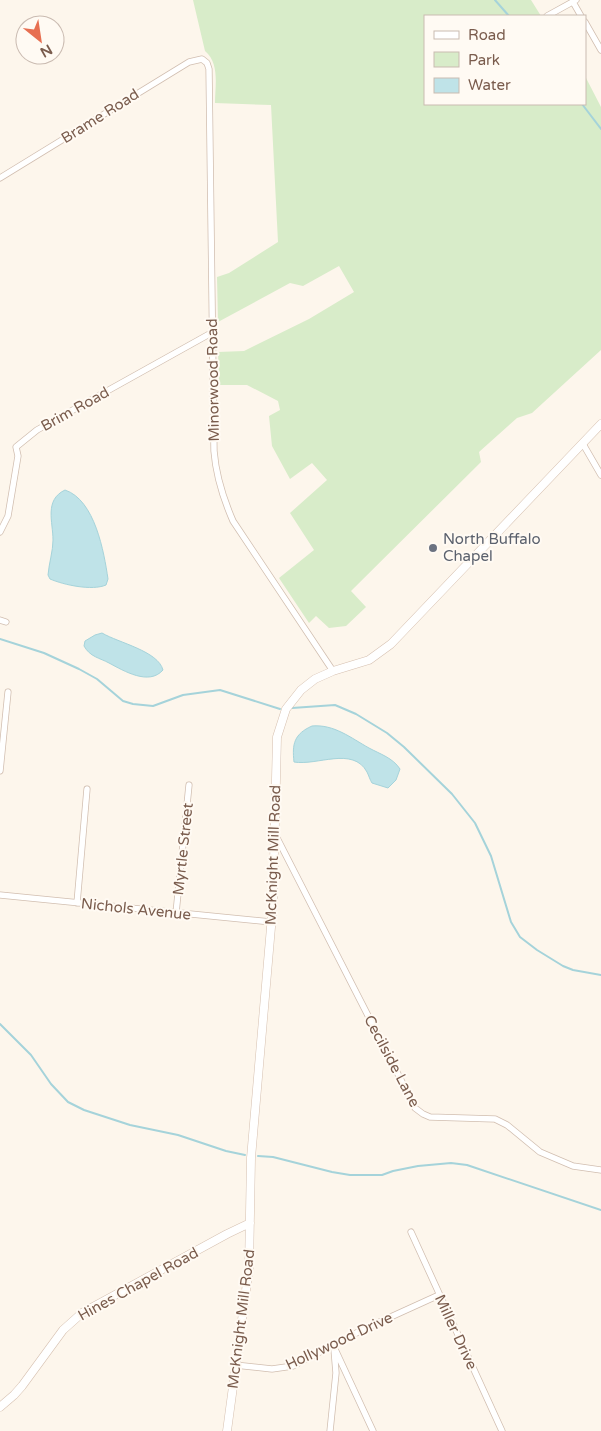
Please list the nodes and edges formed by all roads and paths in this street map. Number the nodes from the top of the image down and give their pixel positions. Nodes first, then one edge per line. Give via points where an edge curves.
1 (574, 1) edge
2 (549, 15) edge
3 (581, 15) edge
4 (586, 24) edge
5 (601, 50) edge
6 (202, 59) joint
7 (0, 178) edge
8 (213, 332) junction
9 (601, 424) edge
10 (583, 444) junction
11 (601, 475) edge
12 (0, 532) edge
13 (333, 671) junction
14 (8, 692) dead end
15 (0, 771) edge
16 (189, 785) dead end
17 (88, 789) dead end
18 (275, 834) junction
19 (0, 895) edge
20 (77, 903) junction
21 (176, 913) junction
22 (271, 922) junction
23 (601, 1170) edge
24 (250, 1223) junction
25 (411, 1232) dead end
26 (439, 1294) junction
27 (333, 1344) junction
28 (235, 1365) junction
29 (0, 1407) edge
30 (227, 1431) edge
31 (330, 1431) edge
32 (373, 1431) edge
33 (502, 1431) edge

1 - 2 street
1 - 3 street
4 - 5 street
6 - 7 street, Brame Road via 189,62
6 - 8 street, Minorwood Road via 209,69
8 - 12 street, Brim Road via 37,430 16,447 18,456 8,516
8 - 13 street, Minorwood Road via 214,451 225,502 241,534
9 - 10 street, McKnight Mill Road
10 - 11 street
10 - 13 street, McKnight Mill Road via 391,644 369,660
13 - 18 street, McKnight Mill Road via 301,690 289,704 282,720 276,749
14 - 15 street
16 - 21 street, Myrtle Street
17 - 20 street
18 - 22 street, McKnight Mill Road
18 - 23 street, Cecilside Lane via 418,1111 430,1117 495,1119 540,1152 573,1166
19 - 20 street, Nichols Avenue
20 - 21 street, Nichols Avenue
21 - 22 street, Nichols Avenue
22 - 24 street, McKnight Mill Road via 252,1140
24 - 28 street, McKnight Mill Road via 249,1268
24 - 29 street, Hines Chapel Road via 82,1313 63,1330 22,1386
25 - 26 street, Miller Drive
26 - 27 street, Hollywood Drive
26 - 33 street, Miller Drive
27 - 28 street, Hollywood Drive via 286,1368
27 - 31 street via 336,1373
27 - 32 street
28 - 30 street, McKnight Mill Road

